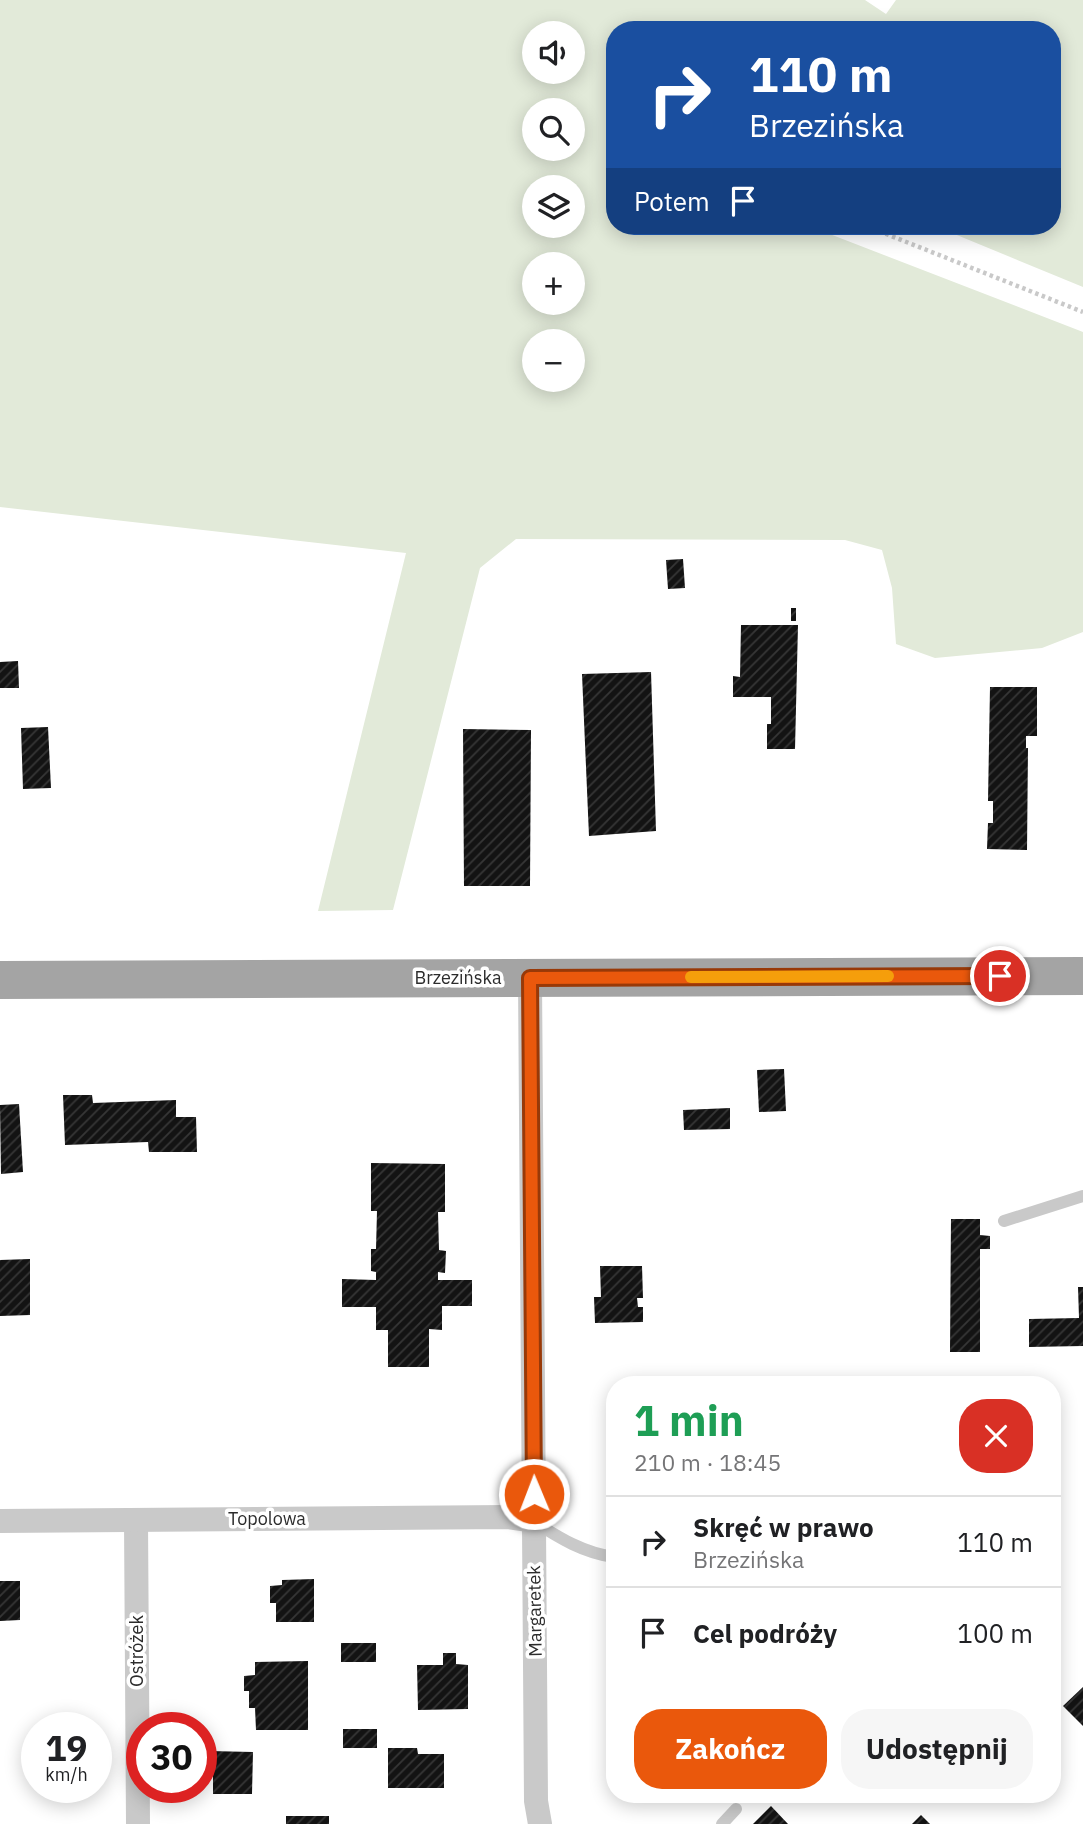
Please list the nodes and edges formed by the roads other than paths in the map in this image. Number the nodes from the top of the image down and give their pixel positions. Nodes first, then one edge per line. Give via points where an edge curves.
1 (1083, 976) edge
2 (530, 978) junction
3 (0, 980) edge
4 (1083, 1196) edge
5 (1004, 1221) dead end
6 (136, 1520) junction
7 (0, 1521) edge
8 (534, 1521) junction
9 (606, 1556) edge
10 (736, 1810) dead end
11 (537, 1823) edge
12 (138, 1824) edge
13 (722, 1824) edge

1 - 2 main road, Brzezińska
2 - 3 main road, Brzezińska
2 - 8 street, Margaretek
4 - 5 lane
6 - 7 street, Topolowa
6 - 8 street, Topolowa via 507,1517
6 - 12 street, Ostróżek
8 - 9 lane via 560,1539
8 - 11 street, Margaretek
10 - 13 lane

